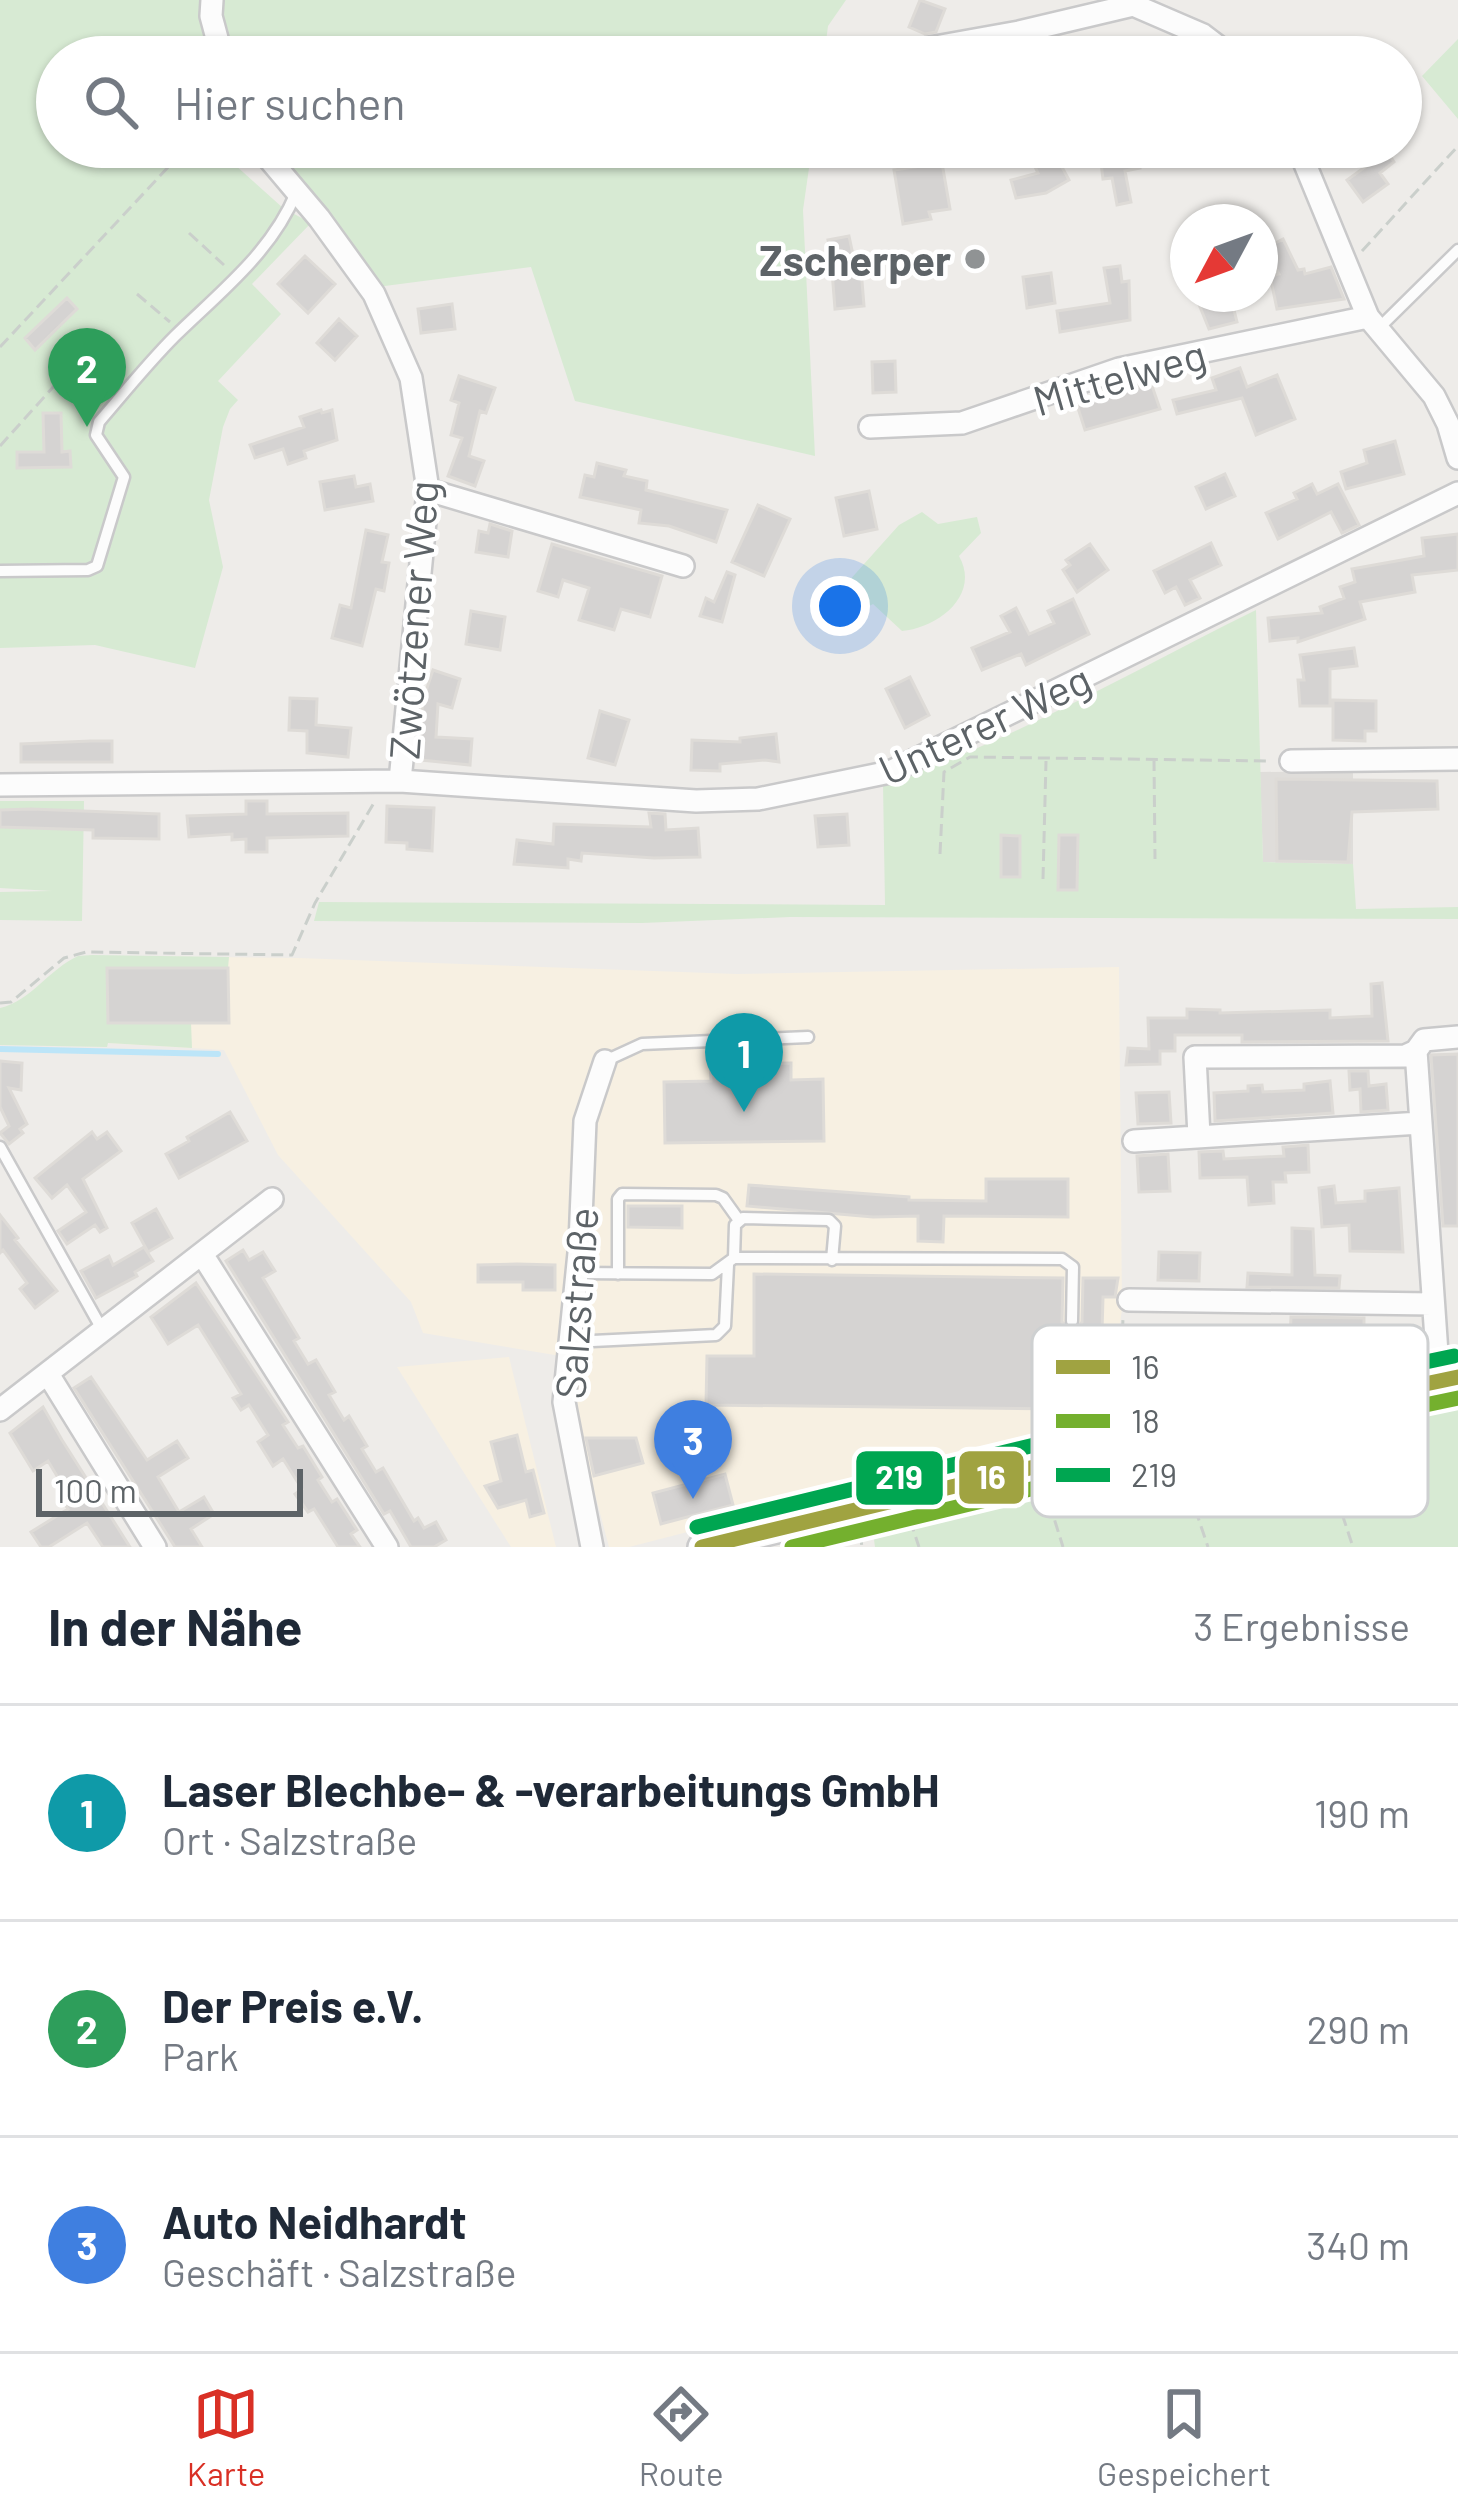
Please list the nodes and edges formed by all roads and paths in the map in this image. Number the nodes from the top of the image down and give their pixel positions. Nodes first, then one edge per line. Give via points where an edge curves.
1 (212, 0) edge
2 (1128, 2) edge
3 (1019, 32) junction
4 (215, 36) edge
5 (997, 36) edge
6 (1019, 36) edge
7 (1204, 36) edge
8 (1458, 146) edge
9 (167, 168) edge
10 (278, 168) edge
11 (1307, 168) edge
12 (297, 190) junction
13 (189, 232) dead end
14 (1458, 250) edge
15 (1349, 265) junction
16 (239, 278) junction
17 (137, 294) dead end
18 (1372, 323) junction
19 (181, 331) junction
20 (0, 347) edge
21 (125, 392) junction
22 (870, 427) dead end
23 (0, 446) edge
24 (1458, 458) edge
25 (428, 490) junction
26 (1458, 493) edge
27 (683, 566) dead end
28 (0, 571) edge
29 (1046, 758) junction
30 (1154, 759) junction
31 (1458, 759) edge
32 (1291, 761) joint
33 (400, 781) junction
34 (0, 785) edge
35 (940, 854) dead end
36 (1155, 860) dead end
37 (1043, 879) dead end
38 (0, 1004) edge
39 (808, 1037) dead end
40 (1458, 1037) edge
41 (1417, 1051) junction
42 (605, 1061) joint
43 (1420, 1124) junction
44 (1199, 1136) junction
45 (1134, 1141) dead end
46 (0, 1147) edge
47 (272, 1199) dead end
48 (738, 1219) junction
49 (202, 1254) junction
50 (832, 1260) junction
51 (731, 1262) junction
52 (577, 1273) junction
53 (618, 1274) junction
54 (1129, 1300) joint
55 (1432, 1304) junction
56 (1072, 1321) dead end
57 (1123, 1325) edge
58 (103, 1331) junction
59 (572, 1342) junction
60 (48, 1374) junction
61 (1439, 1382) joint
62 (1428, 1384) edge
63 (0, 1410) edge
64 (1032, 1468) edge
65 (904, 1504) dead end
66 (1054, 1517) edge
67 (1198, 1517) edge
68 (1343, 1517) edge
69 (155, 1547) edge
70 (388, 1547) edge
71 (592, 1547) edge
72 (702, 1547) edge
73 (919, 1547) edge
74 (1064, 1547) edge
75 (1208, 1547) edge
76 (1353, 1547) edge

1 - 4 street
2 - 3 street
2 - 7 street
3 - 5 street
3 - 6 lane
8 - 15 path
9 - 20 path
10 - 12 street, Zwötzener Weg
11 - 15 street
12 - 16 lane
12 - 25 street, Zwötzener Weg via 374,294 395,337 410,378
13 - 16 path
14 - 18 lane
15 - 18 street
16 - 19 lane
17 - 19 path
18 - 22 street, Mittelweg via 1119,369 962,423
18 - 24 street via 1434,396
19 - 21 lane
21 - 23 path via 82,355
21 - 28 lane via 96,434 124,477 97,566
25 - 27 street
25 - 33 street, Zwötzener Weg
26 - 33 street, Unterer Weg via 890,772 758,799 696,801
29 - 30 path
29 - 35 path via 970,757 944,772
29 - 37 path
30 - 32 path
30 - 36 path
31 - 32 street
33 - 34 street, Unterer Weg
33 - 38 path via 380,791 292,955 86,952 64,958
39 - 42 lane via 642,1044
40 - 41 street via 1424,1040
41 - 43 street
41 - 44 street via 1195,1057
42 - 52 street, Salzstraße via 585,1120
43 - 44 street
43 - 55 street
44 - 45 street
46 - 58 lane
47 - 49 street
48 - 50 lane via 829,1220
48 - 51 lane
48 - 53 lane via 720,1196 622,1194
49 - 58 street
49 - 70 street
50 - 51 lane
50 - 56 lane via 1062,1259 1073,1267
51 - 53 lane via 712,1274
51 - 59 lane via 725,1326 716,1335
52 - 53 lane
52 - 59 street, Salzstraße
54 - 55 street
54 - 57 path
55 - 61 street
58 - 60 street
59 - 71 street, Salzstraße via 564,1402
60 - 63 street
60 - 69 street
61 - 62 main road
64 - 72 main road
65 - 73 path
66 - 74 path
67 - 75 path
68 - 76 path

